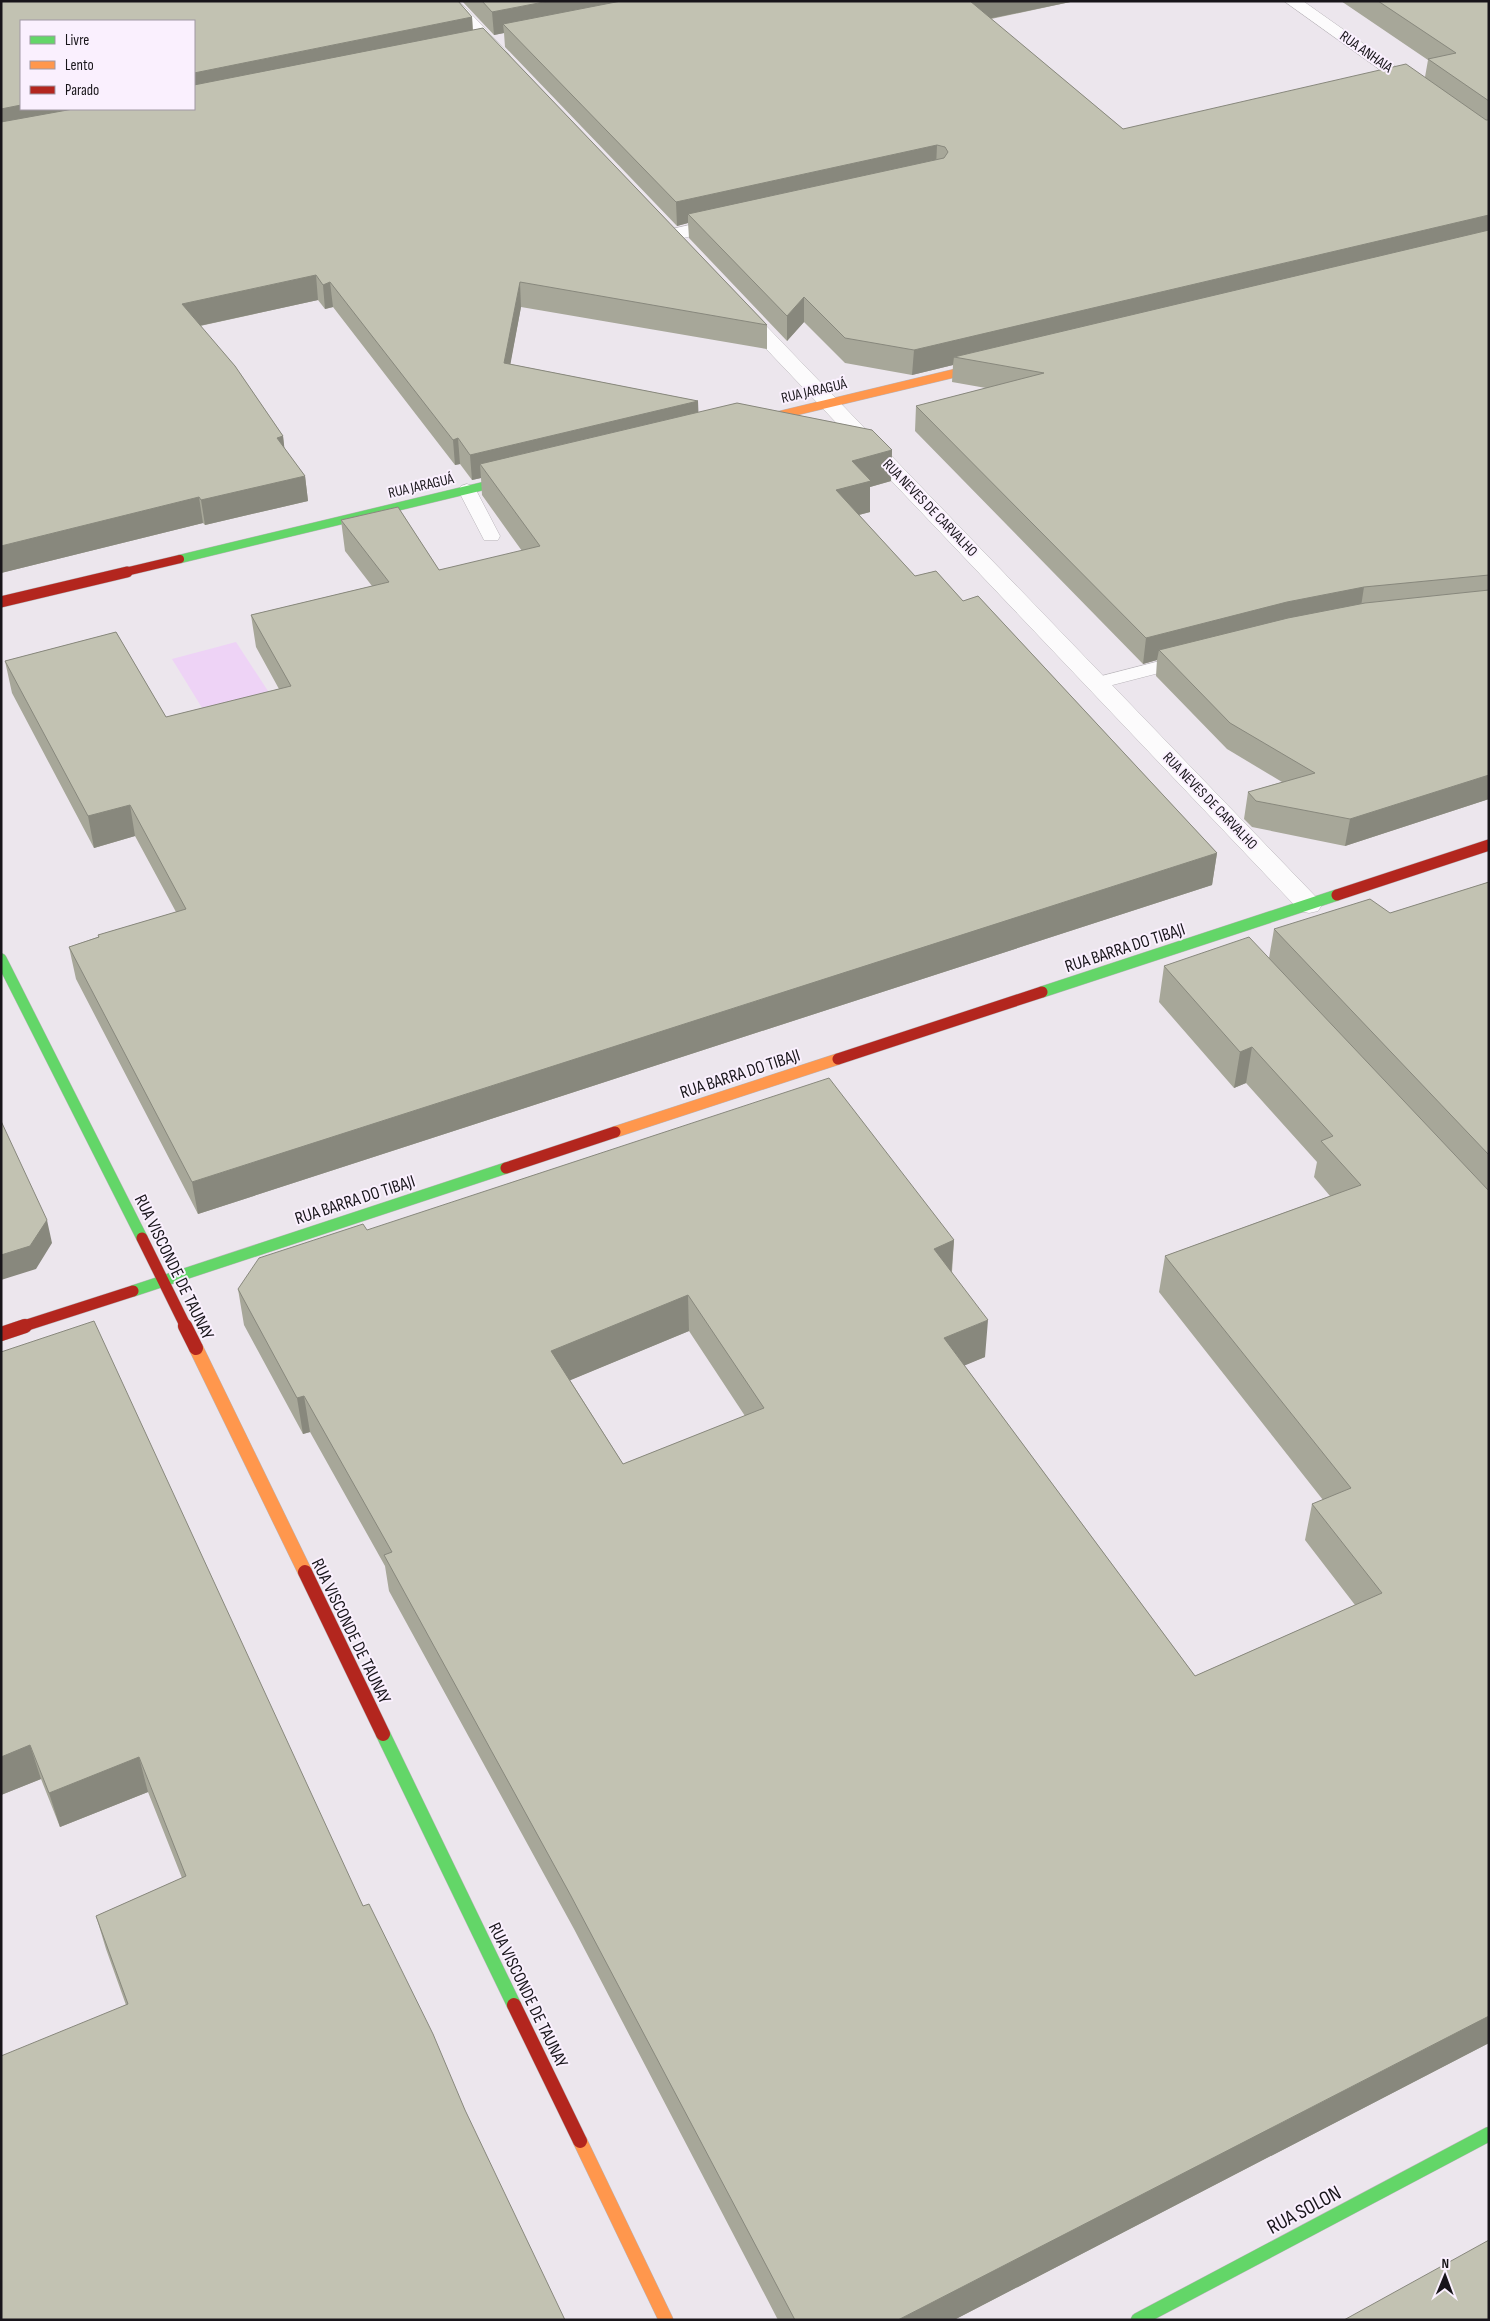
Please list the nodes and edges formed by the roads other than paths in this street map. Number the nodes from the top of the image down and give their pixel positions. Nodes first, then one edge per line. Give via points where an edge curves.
1 (449, 1) edge
2 (1292, 1) edge
3 (517, 73) edge
4 (1431, 98) edge
5 (746, 218) edge
6 (670, 235) edge
7 (729, 298) edge
8 (1002, 362) edge
9 (829, 403) junction
10 (743, 424) edge
11 (524, 476) edge
12 (467, 490) junction
13 (491, 536) dead end
14 (1, 602) edge
15 (1202, 656) edge
16 (1097, 682) junction
17 (1489, 845) edge
18 (1309, 905) junction
19 (1, 959) edge
20 (163, 1280) junction
21 (1, 1334) edge
22 (1489, 2134) edge
23 (666, 2320) edge
24 (1138, 2320) edge

1 - 3 street
2 - 4 street, RUA ANHAIA
5 - 6 street
7 - 9 street, RUA NEVES DE CARVALHO
8 - 9 street, RUA JARAGUÁ
9 - 10 street, RUA JARAGUÁ
9 - 16 street, RUA NEVES DE CARVALHO
11 - 12 street, RUA JARAGUÁ
12 - 13 lane
12 - 14 street, RUA JARAGUÁ
15 - 16 lane
16 - 18 street, RUA NEVES DE CARVALHO
17 - 18 street, RUA BARRA DO TIBAJI
18 - 20 street, RUA BARRA DO TIBAJI via 1230,941
19 - 20 street, RUA VISCONDE DE TAUNAY
20 - 21 street, RUA BARRA DO TIBAJI
20 - 23 street, RUA VISCONDE DE TAUNAY
22 - 24 street, RUA SOLON

